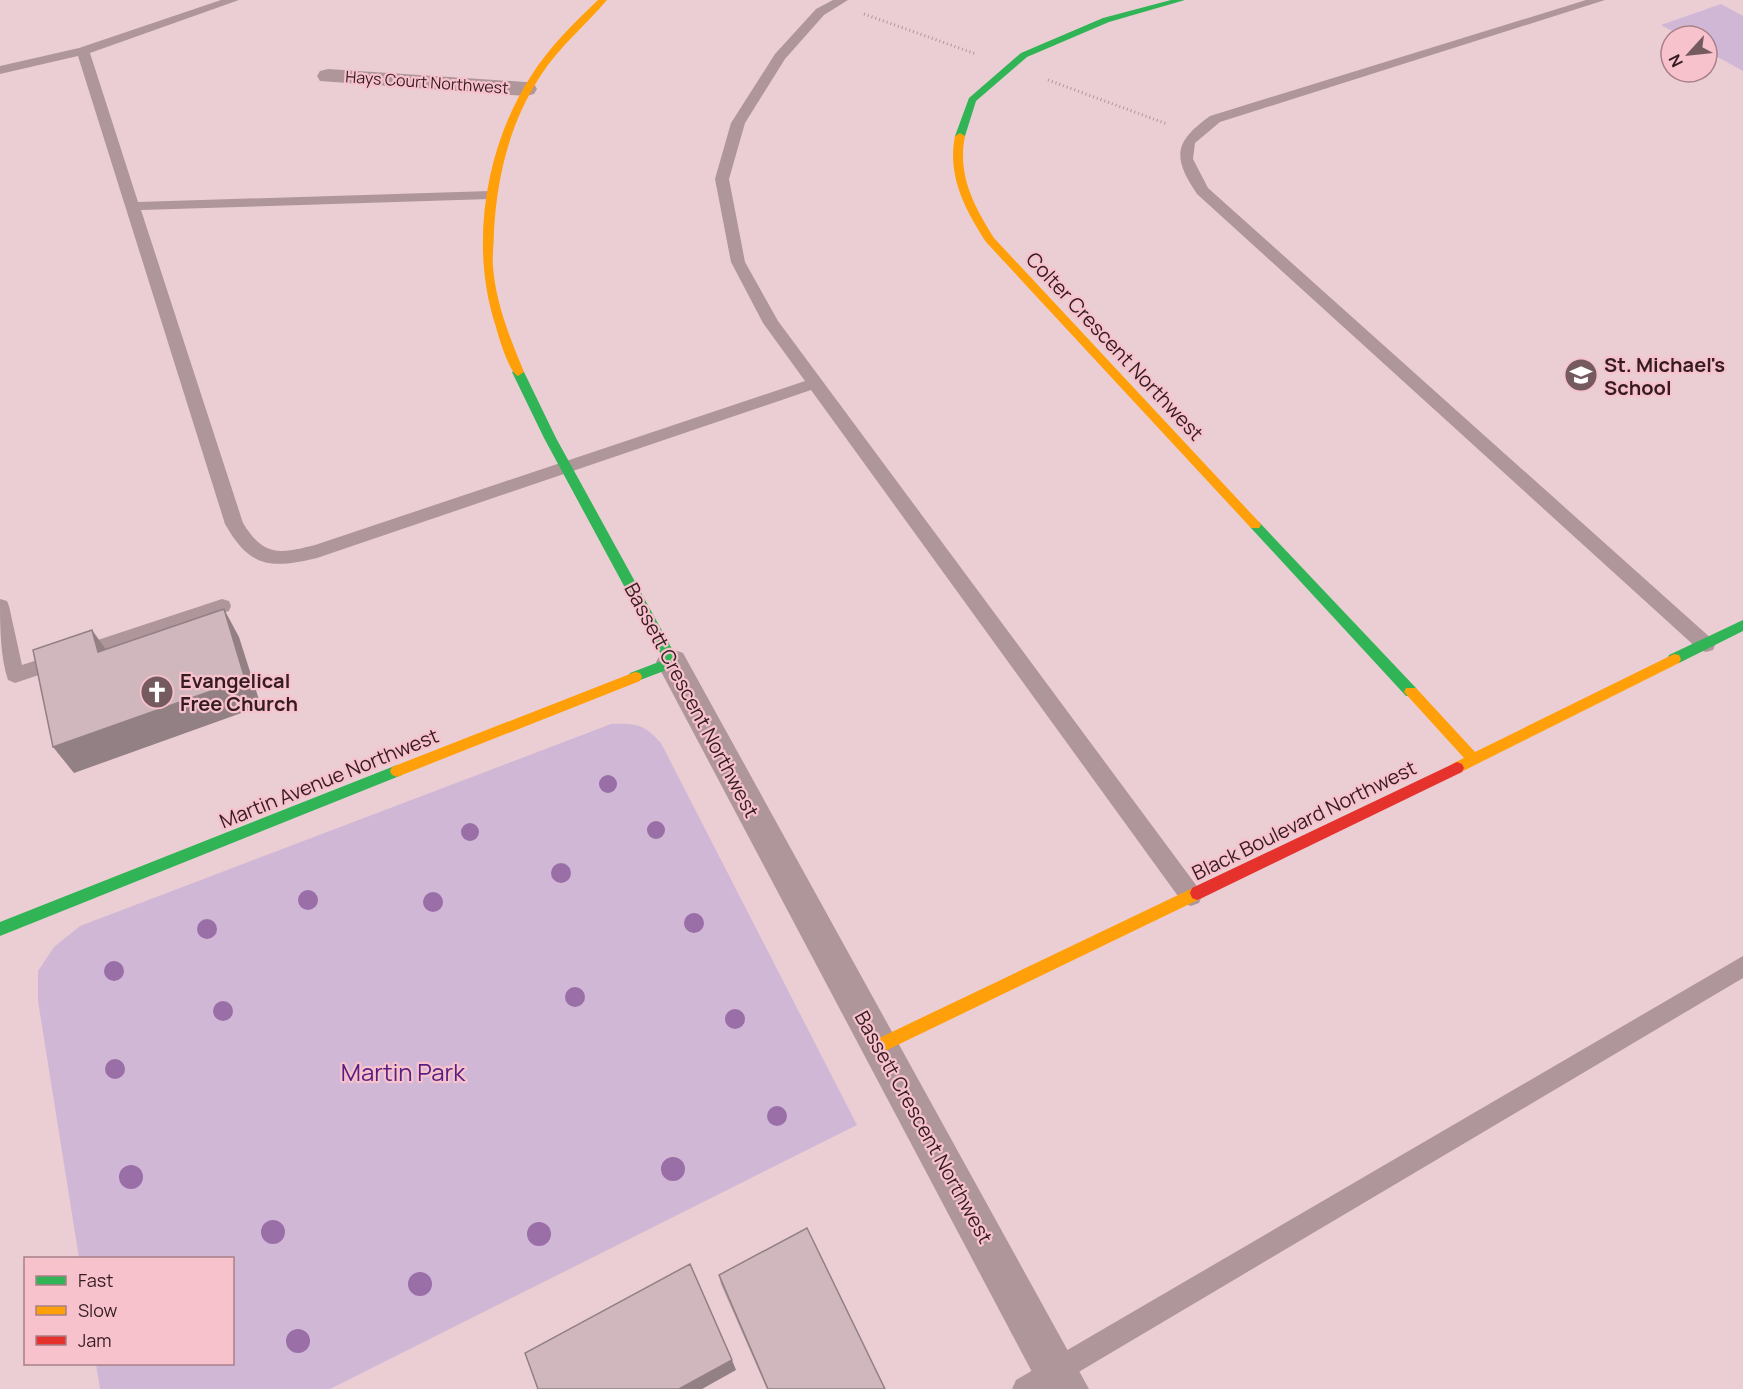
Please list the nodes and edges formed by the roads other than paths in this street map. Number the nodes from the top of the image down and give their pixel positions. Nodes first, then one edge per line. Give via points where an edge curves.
1 (233, 0) edge
2 (603, 0) edge
3 (842, 0) edge
4 (1181, 0) edge
5 (1599, 0) edge
6 (83, 51) junction
7 (0, 70) edge
8 (328, 76) dead end
9 (526, 89) junction
10 (490, 195) junction
11 (133, 206) junction
12 (815, 383) junction
13 (566, 467) junction
14 (0, 606) edge
15 (222, 606) dead end
16 (1743, 625) edge
17 (1706, 645) junction
18 (672, 662) junction
19 (1474, 760) junction
20 (1191, 896) junction
21 (0, 929) edge
22 (1743, 966) edge
23 (879, 1046) junction
24 (1049, 1383) edge

1 - 6 lane
2 - 9 street, Bassett Crescent Northwest via 569,32
3 - 12 lane via 820,12 780,57 738,123 722,179 738,262 771,323
4 - 19 street, Colter Crescent Northwest via 1106,20 1024,55 972,100 955,152 964,196 990,240
5 - 17 lane via 1215,119 1193,133 1185,152 1187,168 1202,191
6 - 7 lane
6 - 11 lane
8 - 9 street, Hays Court Northwest
9 - 10 street, Bassett Crescent Northwest via 503,136
10 - 11 lane
10 - 13 street, Bassett Crescent Northwest via 488,272 510,354
11 - 13 lane via 234,524 256,555 285,559 317,551
12 - 13 lane
12 - 20 lane
13 - 18 street, Bassett Crescent Northwest
14 - 15 lane via 15,675
16 - 17 street, Black Boulevard Northwest
17 - 19 street, Black Boulevard Northwest
18 - 21 street, Martin Avenue Northwest
18 - 23 street, Bassett Crescent Northwest
19 - 20 street, Black Boulevard Northwest
20 - 23 street, Black Boulevard Northwest
22 - 24 lane
23 - 24 street, Bassett Crescent Northwest

